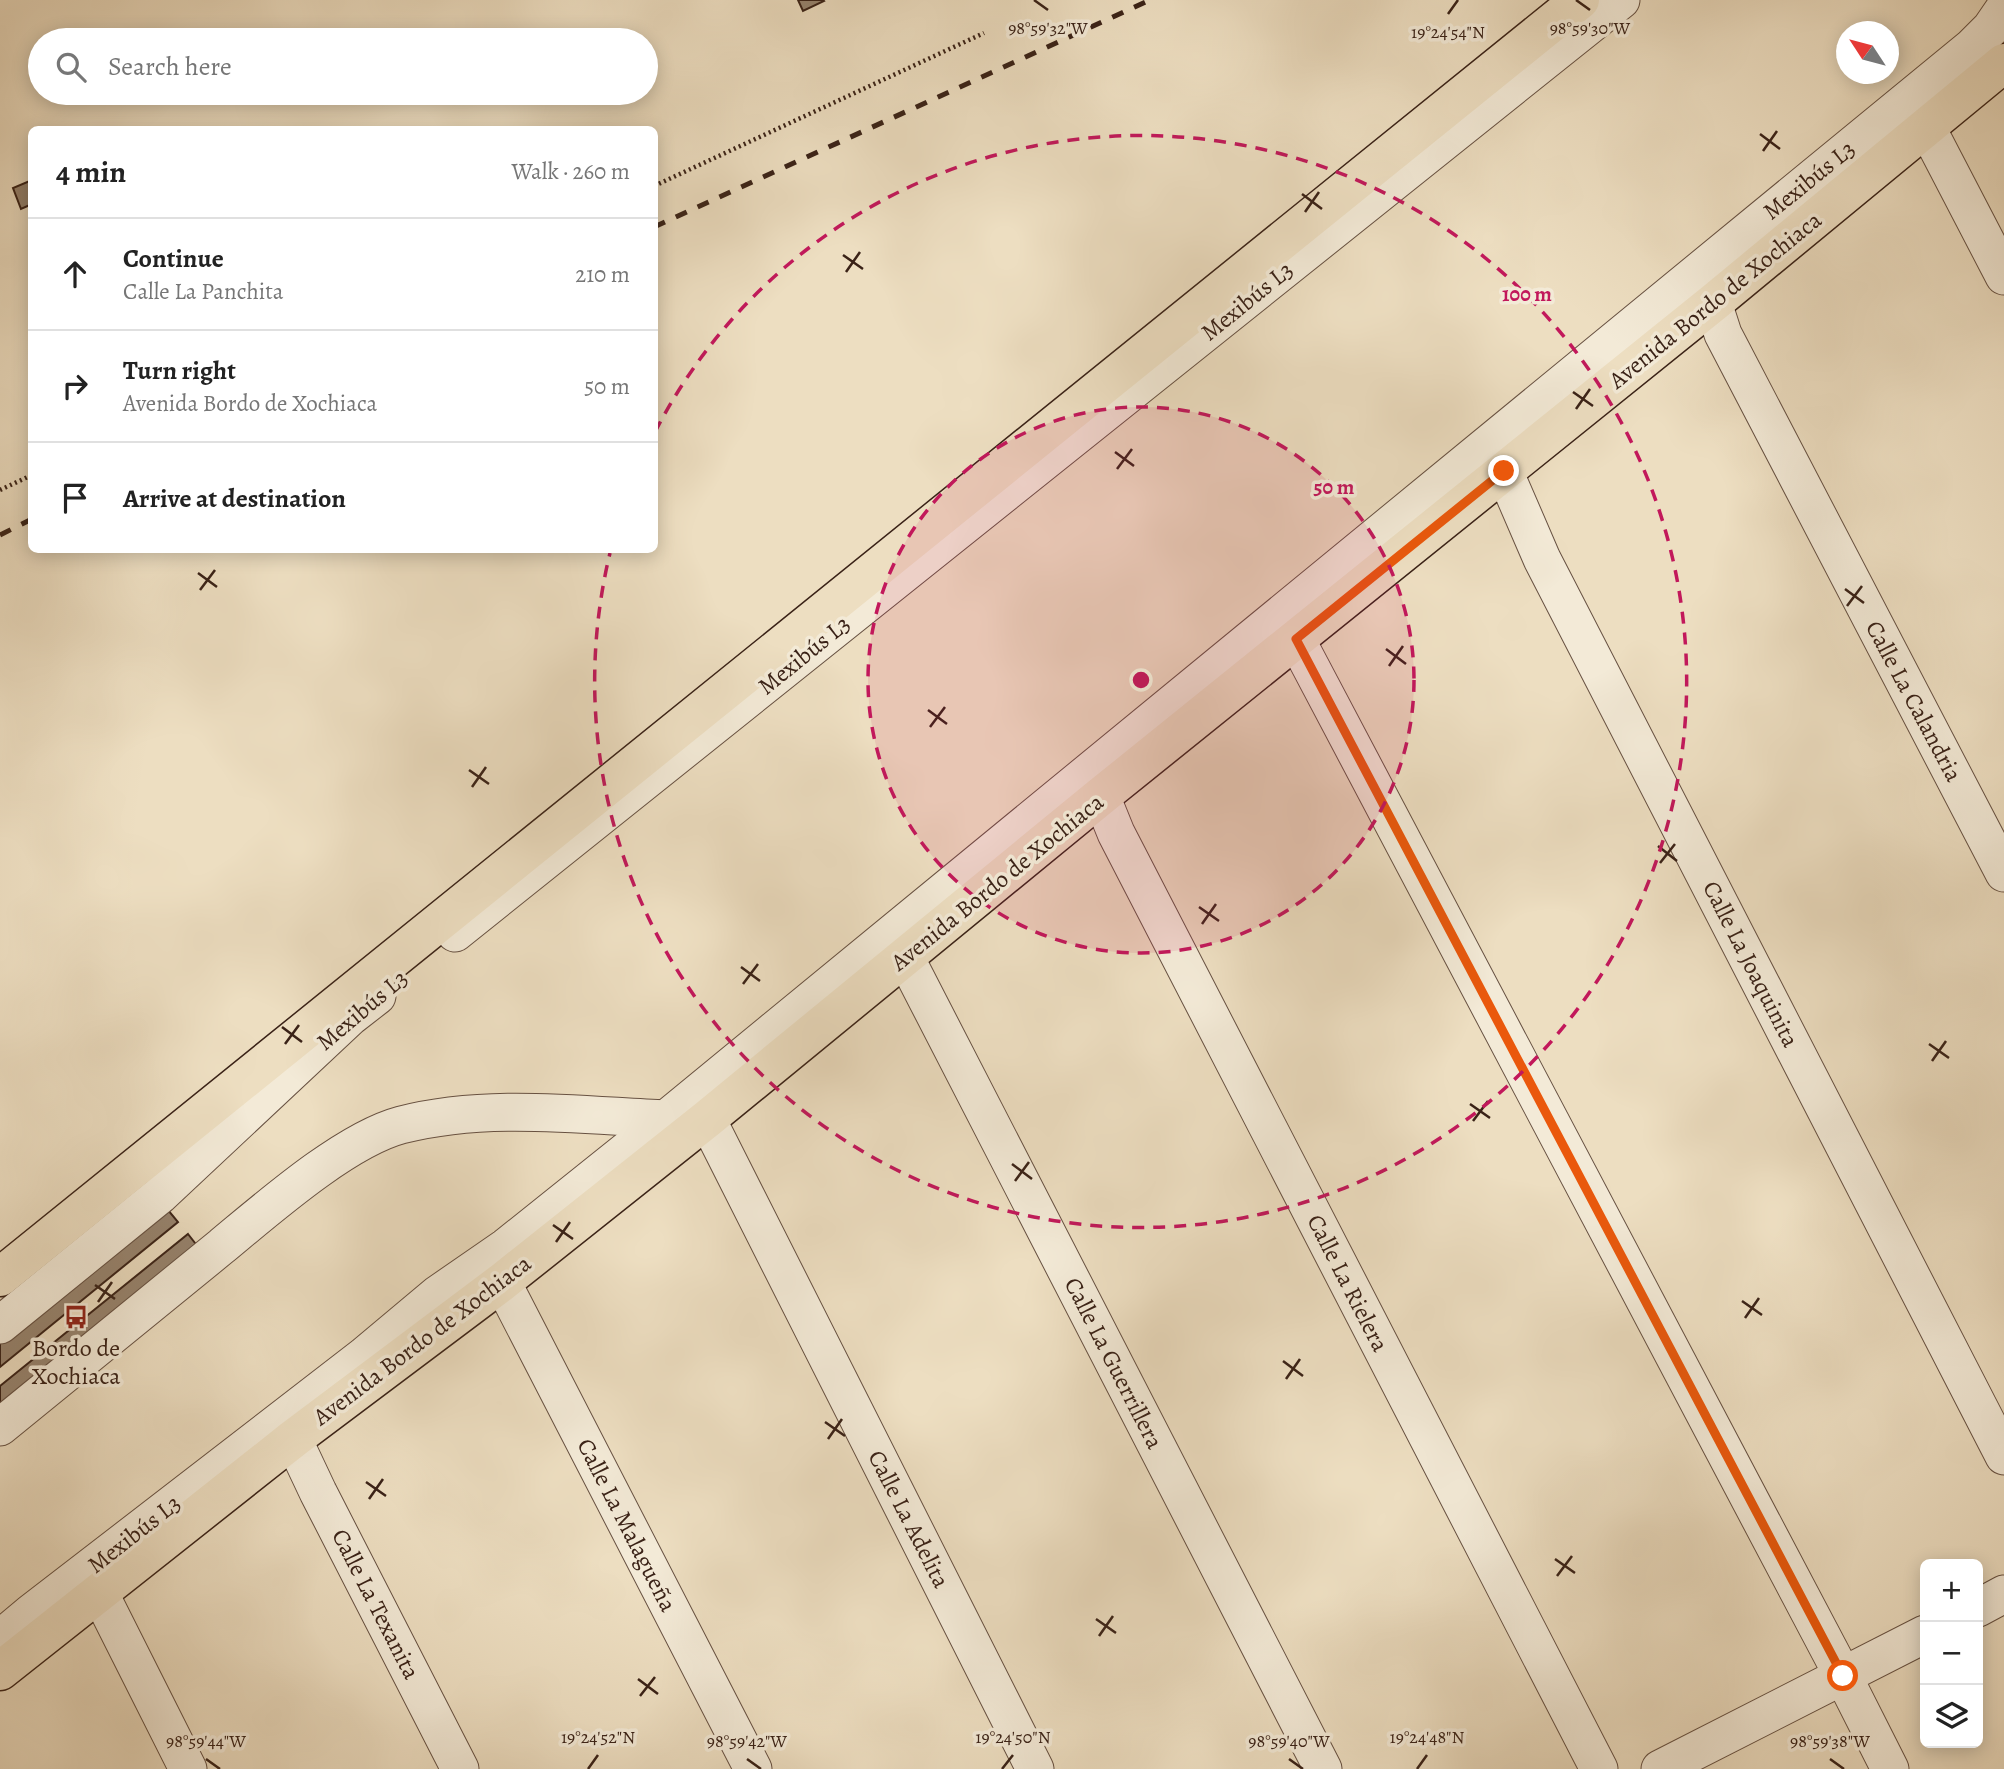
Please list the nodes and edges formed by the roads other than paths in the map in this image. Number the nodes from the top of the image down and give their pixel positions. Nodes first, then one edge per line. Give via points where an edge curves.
1 (1580, 0) edge
2 (1621, 0) edge
3 (2004, 9) edge
4 (1997, 67) edge
5 (1926, 126) junction
6 (2004, 275) edge
7 (1713, 303) junction
8 (1504, 471) junction
9 (1296, 639) junction
10 (1101, 796) junction
11 (2004, 873) edge
12 (905, 957) junction
13 (666, 1119) junction
14 (707, 1119) junction
15 (0, 1277) edge
16 (502, 1282) junction
17 (0, 1325) edge
18 (0, 1427) edge
19 (293, 1439) junction
20 (2004, 1456) edge
21 (99, 1592) junction
22 (2004, 1594) edge
23 (1983, 1605) edge
24 (1920, 1637) edge
25 (0, 1639) edge
26 (0, 1671) edge
27 (1843, 1676) junction
28 (188, 1769) edge
29 (460, 1769) edge
30 (753, 1769) edge
31 (1035, 1769) edge
32 (1323, 1769) edge
33 (1599, 1769) edge
34 (1660, 1769) edge
35 (1890, 1769) edge

1 - 15 main road
2 - 17 street, Mexibús L3 via 350,1017 160,1195
3 - 13 street, Mexibús L3 via 1972,47
4 - 5 main road, Avenida Bordo de Xochiaca
5 - 6 street
5 - 7 main road, Avenida Bordo de Xochiaca
7 - 8 main road, Avenida Bordo de Xochiaca
7 - 11 street, Calle La Calandria via 1723,334
8 - 9 main road, Avenida Bordo de Xochiaca
8 - 20 street, Calle La Joaquinita via 1542,559
9 - 10 main road, Avenida Bordo de Xochiaca
9 - 27 street
10 - 12 main road, Avenida Bordo de Xochiaca
10 - 33 street, Calle La Rielera via 1122,845
12 - 14 main road, Avenida Bordo de Xochiaca
12 - 32 street, Calle La Guerrillera
13 - 18 street via 526,1112 429,1119 388,1130 339,1156 283,1196
13 - 25 street, Mexibús L3
14 - 16 main road, Avenida Bordo de Xochiaca
14 - 31 street, Calle La Adelita
16 - 19 main road, Avenida Bordo de Xochiaca
16 - 30 street, Calle La Malagueña
19 - 21 main road, Avenida Bordo de Xochiaca
19 - 29 street, Calle La Texanita
21 - 26 main road, Avenida Bordo de Xochiaca
21 - 28 street
22 - 23 street
24 - 27 street
27 - 34 street
27 - 35 street

